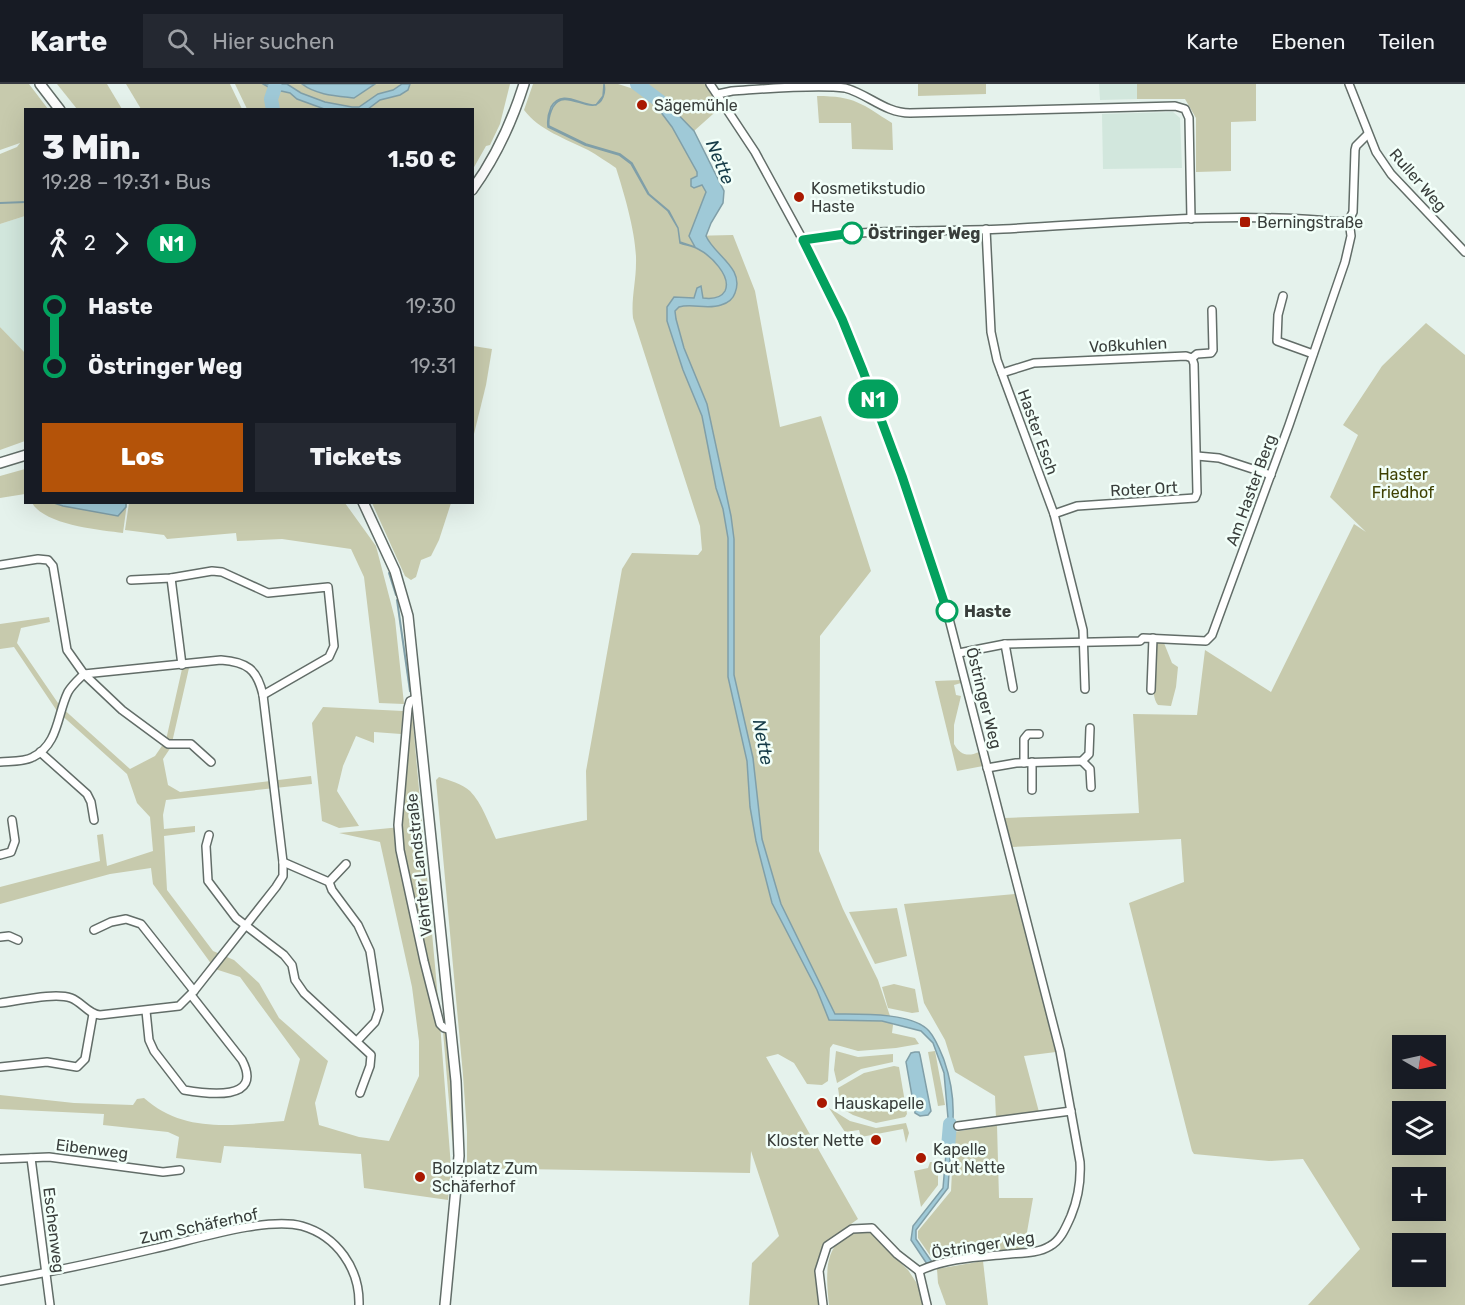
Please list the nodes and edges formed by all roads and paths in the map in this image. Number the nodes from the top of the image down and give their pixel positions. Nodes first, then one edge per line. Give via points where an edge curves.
1 (40, 84) edge
2 (524, 84) edge
3 (710, 84) edge
4 (1349, 84) edge
5 (718, 94) junction
6 (58, 108) edge
7 (1368, 134) junction
8 (474, 187) edge
9 (1191, 219) junction
10 (1349, 220) junction
11 (986, 229) junction
12 (803, 240) junction
13 (1465, 252) edge
14 (1283, 296) dead end
15 (1212, 310) dead end
16 (1312, 354) junction
17 (1192, 358) junction
18 (1002, 373) junction
19 (24, 456) edge
20 (1197, 456) junction
21 (0, 463) edge
22 (1271, 475) junction
23 (356, 504) edge
24 (364, 504) edge
25 (1054, 514) junction
26 (376, 530) junction
27 (0, 565) edge
28 (171, 578) junction
29 (131, 580) dead end
30 (1153, 638) junction
31 (1084, 641) junction
32 (1005, 644) junction
33 (959, 653) junction
34 (182, 665) junction
35 (84, 674) junction
36 (1013, 688) dead end
37 (1085, 689) dead end
38 (1151, 690) dead end
39 (263, 695) junction
40 (417, 698) junction
41 (1090, 728) dead end
42 (1039, 734) dead end
43 (40, 752) junction
44 (1082, 761) junction
45 (0, 762) edge
46 (211, 762) dead end
47 (1028, 762) junction
48 (987, 768) junction
49 (1091, 787) dead end
50 (1032, 789) dead end
51 (12, 820) dead end
52 (94, 820) dead end
53 (209, 835) dead end
54 (0, 855) edge
55 (283, 862) junction
56 (346, 864) dead end
57 (329, 882) junction
58 (245, 925) junction
59 (94, 930) dead end
60 (0, 937) edge
61 (18, 940) dead end
62 (193, 993) junction
63 (0, 1004) edge
64 (146, 1011) junction
65 (93, 1014) junction
66 (451, 1030) junction
67 (357, 1041) junction
68 (0, 1066) edge
69 (360, 1093) dead end
70 (1071, 1111) junction
71 (958, 1126) dead end
72 (32, 1158) junction
73 (0, 1159) edge
74 (180, 1170) dead end
75 (922, 1270) junction
76 (46, 1273) junction
77 (0, 1281) edge
78 (50, 1305) edge
79 (359, 1305) edge
80 (445, 1305) edge
81 (823, 1305) edge
82 (927, 1305) edge

1 - 6 main road
2 - 8 main road via 496,153
3 - 5 street, Östringer Weg
4 - 7 street, Ruller Weg
5 - 9 street via 836,86 902,113 1175,106 1185,110 1189,118
5 - 12 street, Östringer Weg
7 - 10 street, Am Haster Berg via 1355,150 1353,212
7 - 13 street, Ruller Weg via 1391,174
9 - 10 street
9 - 11 street
10 - 16 street, Am Haster Berg via 1348,250
11 - 12 street via 892,230
11 - 18 street, Haster Esch via 991,332
12 - 33 street, Östringer Weg via 842,319 866,380 938,579
14 - 16 street via 1277,341
15 - 17 street, Voßkuhlen via 1213,350
16 - 22 street, Am Haster Berg
17 - 18 street, Voßkuhlen via 1034,363
17 - 20 street, Roter Ort
18 - 25 street, Haster Esch
19 - 21 main road
20 - 22 street via 1219,458
20 - 25 street, Roter Ort via 1195,498 1077,506
22 - 30 street, Am Haster Berg via 1212,635 1206,641
23 - 26 main road, Vehrter Landstraße
24 - 26 main road, Vehrter Landstraße
25 - 31 street, Haster Esch
26 - 40 main road, Vehrter Landstraße via 403,595
27 - 35 street via 38,559 48,560 53,566 67,650
28 - 29 street
28 - 34 street
28 - 39 street via 222,572 268,593 328,586 334,646 329,657
30 - 31 street
30 - 38 street
31 - 32 street
31 - 37 street, Haster Esch
32 - 33 street
32 - 36 street
33 - 48 street, Östringer Weg
34 - 35 street
34 - 39 street via 238,661 255,673
35 - 43 street via 69,691 58,726
35 - 46 street via 122,710 168,744 191,744
39 - 55 street
40 - 66 main road, Vehrter Landstraße
40 - 66 street, Vehrter Landstraße via 410,701 408,708 398,825 400,850 441,1024
41 - 44 street via 1089,754
42 - 47 street via 1028,734 1024,739
43 - 45 street via 32,758
43 - 52 street via 87,794
44 - 47 street
44 - 49 street via 1090,769
47 - 48 street
47 - 50 street
48 - 70 street, Östringer Weg via 1060,1051
51 - 54 street via 15,841 11,852
53 - 58 street via 208,881
55 - 57 street
55 - 58 street via 283,876
56 - 57 street
57 - 67 street via 370,951 379,1010 375,1022
58 - 62 street
58 - 67 street via 284,954 304,993
59 - 62 street via 126,919 141,924
60 - 61 street
62 - 64 street via 178,1006
62 - 64 street via 247,1070 244,1086 236,1092 205,1094 184,1090 154,1051
63 - 65 street via 59,996 72,998
64 - 65 street
65 - 68 street via 85,1059 77,1067 47,1062
66 - 80 main road, Vehrter Landstraße via 459,1156
67 - 69 street via 371,1056
70 - 71 street
70 - 75 street, Östringer Weg via 1081,1175 1074,1208 1055,1242 1031,1252 972,1258
72 - 73 street, Eibenweg
72 - 74 street, Eibenweg via 163,1172
72 - 76 street, Eschenweg
75 - 81 street via 897,1254 877,1231 868,1227 852,1229 827,1246 819,1270
75 - 82 street, Östringer Weg
76 - 77 street, Zum Schäferhof
76 - 78 street, Eschenweg
76 - 79 street, Zum Schäferhof via 284,1223 311,1230 336,1246 352,1267

